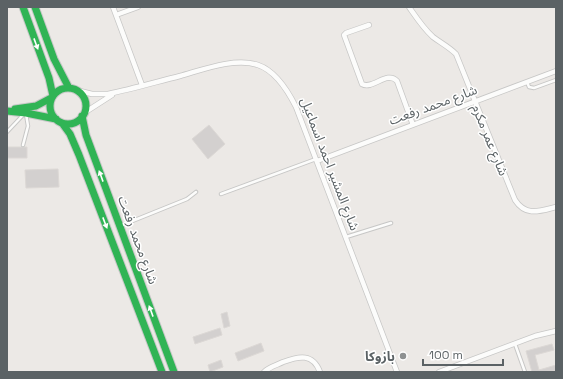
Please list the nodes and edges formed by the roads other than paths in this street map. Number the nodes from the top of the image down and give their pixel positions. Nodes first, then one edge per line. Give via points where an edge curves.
1 (22, 7) edge
2 (35, 7) edge
3 (113, 7) edge
4 (138, 7) edge
5 (409, 7) edge
6 (116, 15) junction
7 (369, 25) dead end
8 (556, 72) edge
9 (556, 80) edge
10 (527, 82) junction
11 (142, 85) junction
12 (73, 89) junction
13 (119, 91) junction
14 (52, 97) junction
15 (475, 102) junction
16 (7, 111) edge
17 (25, 113) junction
18 (83, 115) junction
19 (59, 121) junction
20 (413, 125) junction
21 (7, 132) edge
22 (23, 145) dead end
23 (317, 160) junction
24 (196, 192) dead end
25 (221, 194) dead end
26 (556, 207) edge
27 (391, 223) dead end
28 (120, 226) junction
29 (346, 237) junction
30 (556, 331) edge
31 (161, 339) junction
32 (150, 343) junction
33 (515, 343) junction
34 (165, 347) junction
35 (154, 353) junction
36 (162, 372) edge
37 (174, 372) edge
38 (264, 372) edge
39 (320, 372) edge
40 (397, 372) edge
41 (439, 372) edge
42 (525, 372) edge

1 -> 14 street via 49,78
2 - 12 street via 57,65 64,80
3 - 6 street
4 - 6 street
5 - 15 street, شارع عمر مكرم via 428,32 456,54
6 - 11 street
7 - 20 street via 344,36 362,84 367,86 389,77 395,79
8 - 10 street, شارع محمد رفعت
9 - 10 lane via 534,88 529,87
10 - 15 street, شارع محمد رفعت
11 - 13 street, شارع المشير احمد اسماعيل
11 - 23 street, شارع المشير احمد اسماعيل via 221,65 241,62 259,65 275,76 287,90
12 - 13 street, شارع المشير احمد اسماعيل via 92,94
12 - 14 street via 58,91
12 - 18 street via 82,95 85,102
13 - 18 street, شارع المشير احمد اسماعيل
14 - 16 street via 36,106
14 - 19 street via 50,110
15 - 20 street, شارع محمد رفعت
15 - 26 street, شارع عمر مكرم via 518,205 532,212
16 - 17 street
17 - 19 street
17 - 21 lane
17 - 22 lane via 28,126
18 - 19 street via 73,123
28 -> 18 street, شارع محمد رفعت via 86,135
19 -> 32 street, شارع محمد رفعت via 70,134 79,155
20 - 23 street, شارع محمد رفعت
23 - 25 lane
23 - 29 street, شارع المشير احمد اسماعيل
24 - 28 lane via 187,199
27 - 29 lane
31 -> 28 street, شارع محمد رفعت
29 - 40 street, شارع المشير احمد اسماعيل
30 - 33 street
31 - 32 street
31 - 34 street, شارع محمد رفعت
32 - 35 street, شارع محمد رفعت
33 - 41 street
33 - 42 lane
34 - 35 street
34 - 37 street, شارع محمد رفعت
35 - 36 street, شارع محمد رفعت
38 - 39 street via 300,357 313,361

